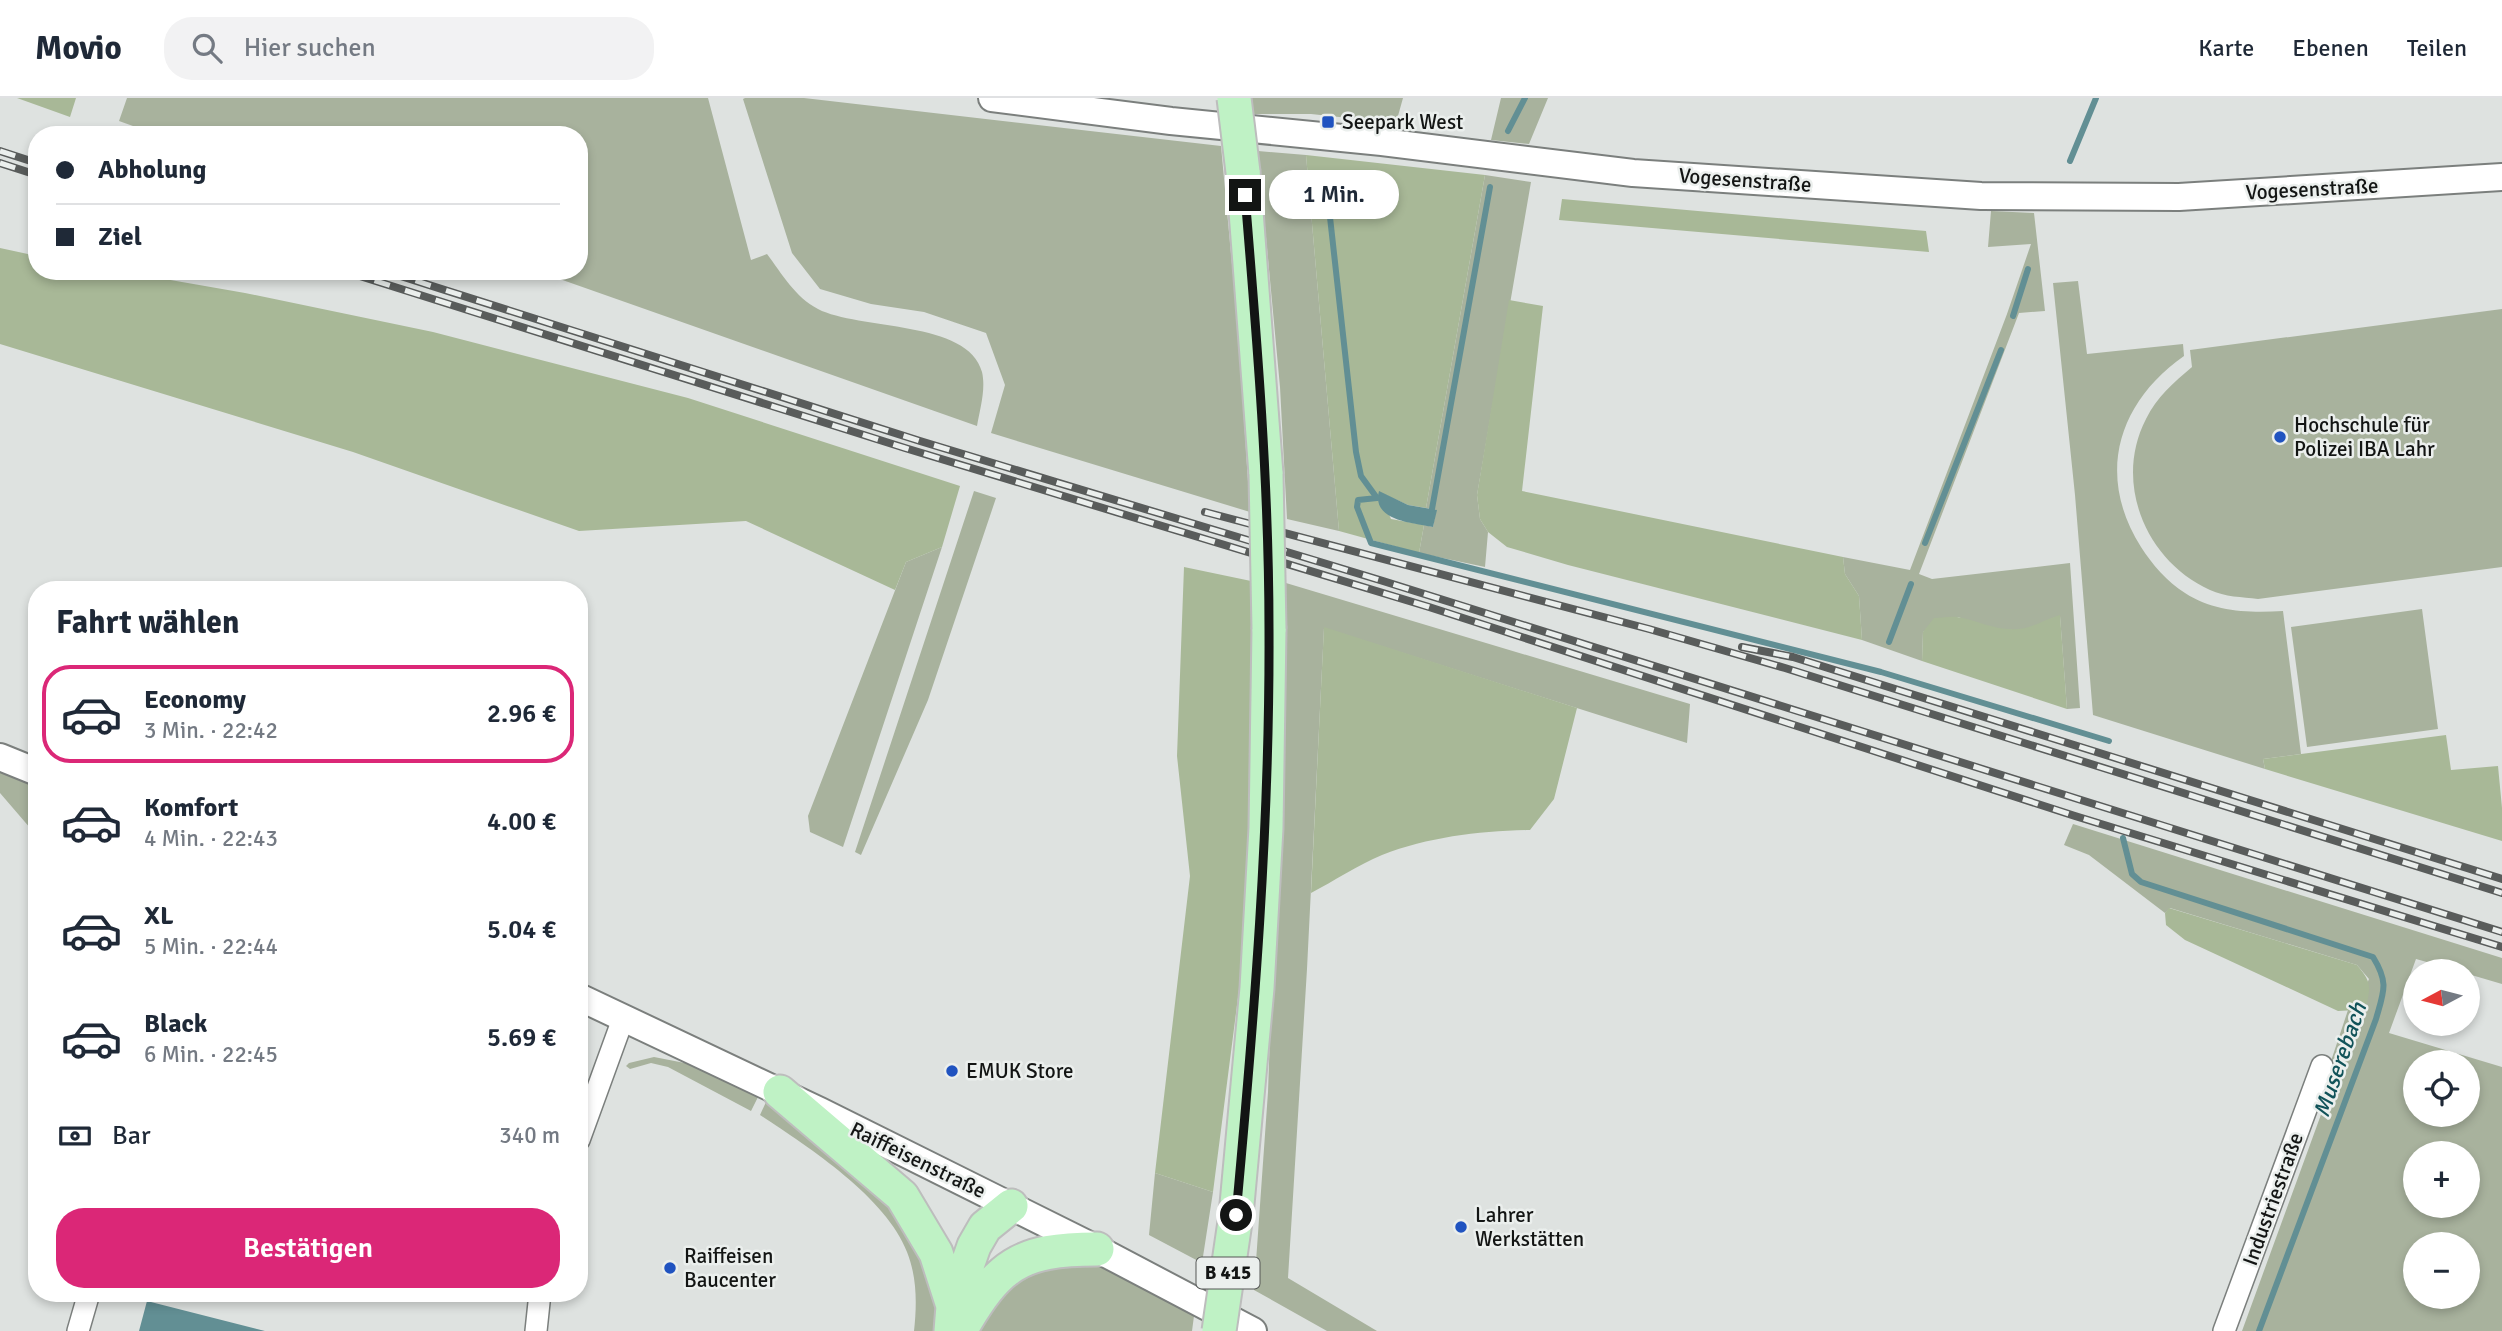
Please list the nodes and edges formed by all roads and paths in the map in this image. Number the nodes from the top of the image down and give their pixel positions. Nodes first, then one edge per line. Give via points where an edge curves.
1 (992, 98) edge
2 (1234, 98) edge
3 (2502, 177) edge
4 (0, 757) edge
5 (28, 768) edge
6 (588, 1002) edge
7 (623, 1019) junction
8 (2322, 1066) dead end
9 (780, 1092) junction
10 (588, 1115) edge
11 (1011, 1206) junction
12 (1097, 1249) junction
13 (86, 1302) edge
14 (539, 1302) edge
15 (961, 1315) edge
16 (78, 1331) edge
17 (536, 1331) edge
18 (1219, 1331) edge
19 (1253, 1331) edge
20 (2224, 1331) edge

1 - 3 street, Vogesenstraße via 1633,173 1981,196 2179,197
2 - 18 main road, B 415, bridge via 1266,474 1269,629 1266,828 1257,988 1236,1215
4 - 5 street
6 - 7 street, Raiffeisenstraße
7 - 9 street, Raiffeisenstraße
7 - 10 street
8 - 20 street, Industriestraße
9 - 11 street, Raiffeisenstraße
9 - 15 main road via 902,1196 936,1253
11 - 12 street, Raiffeisenstraße
11 - 15 main road via 1003,1247
12 - 15 main road via 1034,1255 1010,1267
12 - 19 street, Raiffeisenstraße
13 - 16 street
14 - 17 street

